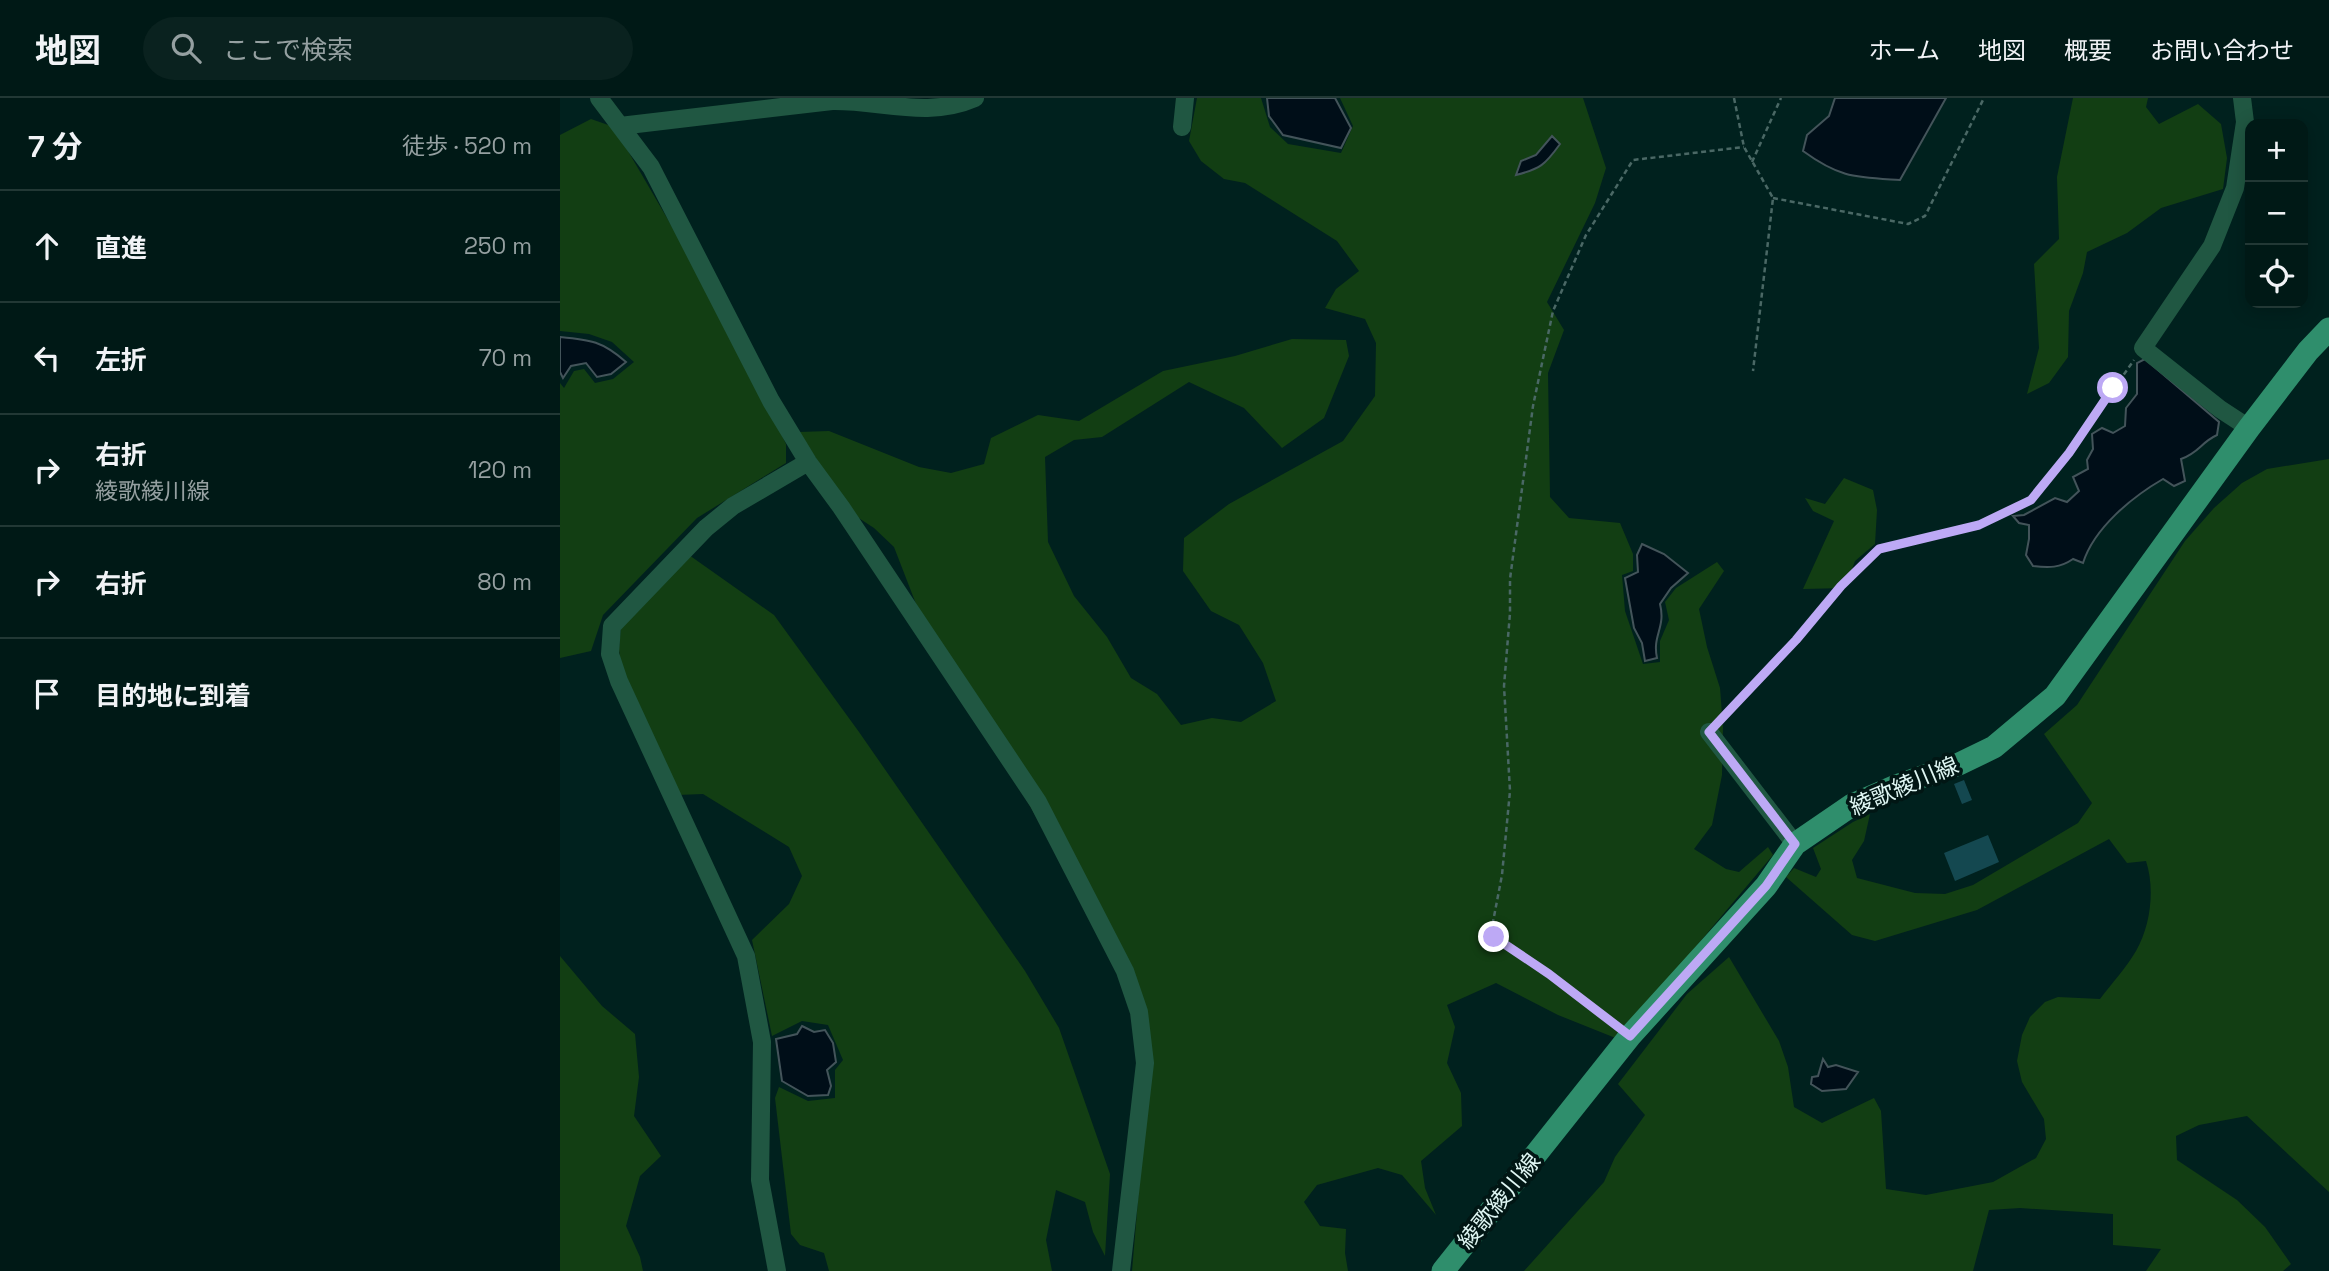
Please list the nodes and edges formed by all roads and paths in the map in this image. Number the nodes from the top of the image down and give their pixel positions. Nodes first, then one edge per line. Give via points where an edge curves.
1 (599, 98) edge
2 (975, 98) edge
3 (1185, 98) edge
4 (1734, 98) edge
5 (1781, 98) edge
6 (1984, 98) edge
7 (2242, 98) edge
8 (620, 126) junction
9 (1181, 127) dead end
10 (1744, 147) junction
11 (1752, 163) junction
12 (1773, 198) junction
13 (2329, 329) edge
14 (2143, 348) junction
15 (1753, 371) dead end
16 (2249, 428) junction
17 (808, 462) junction
18 (1709, 732) joint
19 (1795, 844) junction
20 (1630, 1036) junction
21 (777, 1271) edge
22 (1121, 1271) edge
23 (1443, 1271) edge

1 - 8 street
2 - 8 street via 956,106 914,109 832,101
3 - 9 street
4 - 10 path
5 - 11 path
6 - 12 path via 1925,216 1908,223
7 - 14 street via 2245,122 2235,188 2212,246
8 - 17 street via 651,167 771,401
10 - 11 path
10 - 20 path via 1633,160 1586,235 1553,311 1533,406 1512,552 1504,686 1510,791 1494,937
11 - 12 path
12 - 15 path
13 - 16 main road, 綾歌綾川線
14 - 16 street
14 - 18 path via 2031,500 1979,525 1879,549
16 - 19 main road, 綾歌綾川線 via 2054,696 1994,747 1852,805
17 - 21 street via 733,506 706,528 612,626 610,653 746,956 762,1042 760,1180
17 - 22 street via 1038,802 1125,971 1139,1012 1145,1063
18 - 19 street
19 - 20 main road, 綾歌綾川線 via 1766,886
20 - 23 main road, 綾歌綾川線

